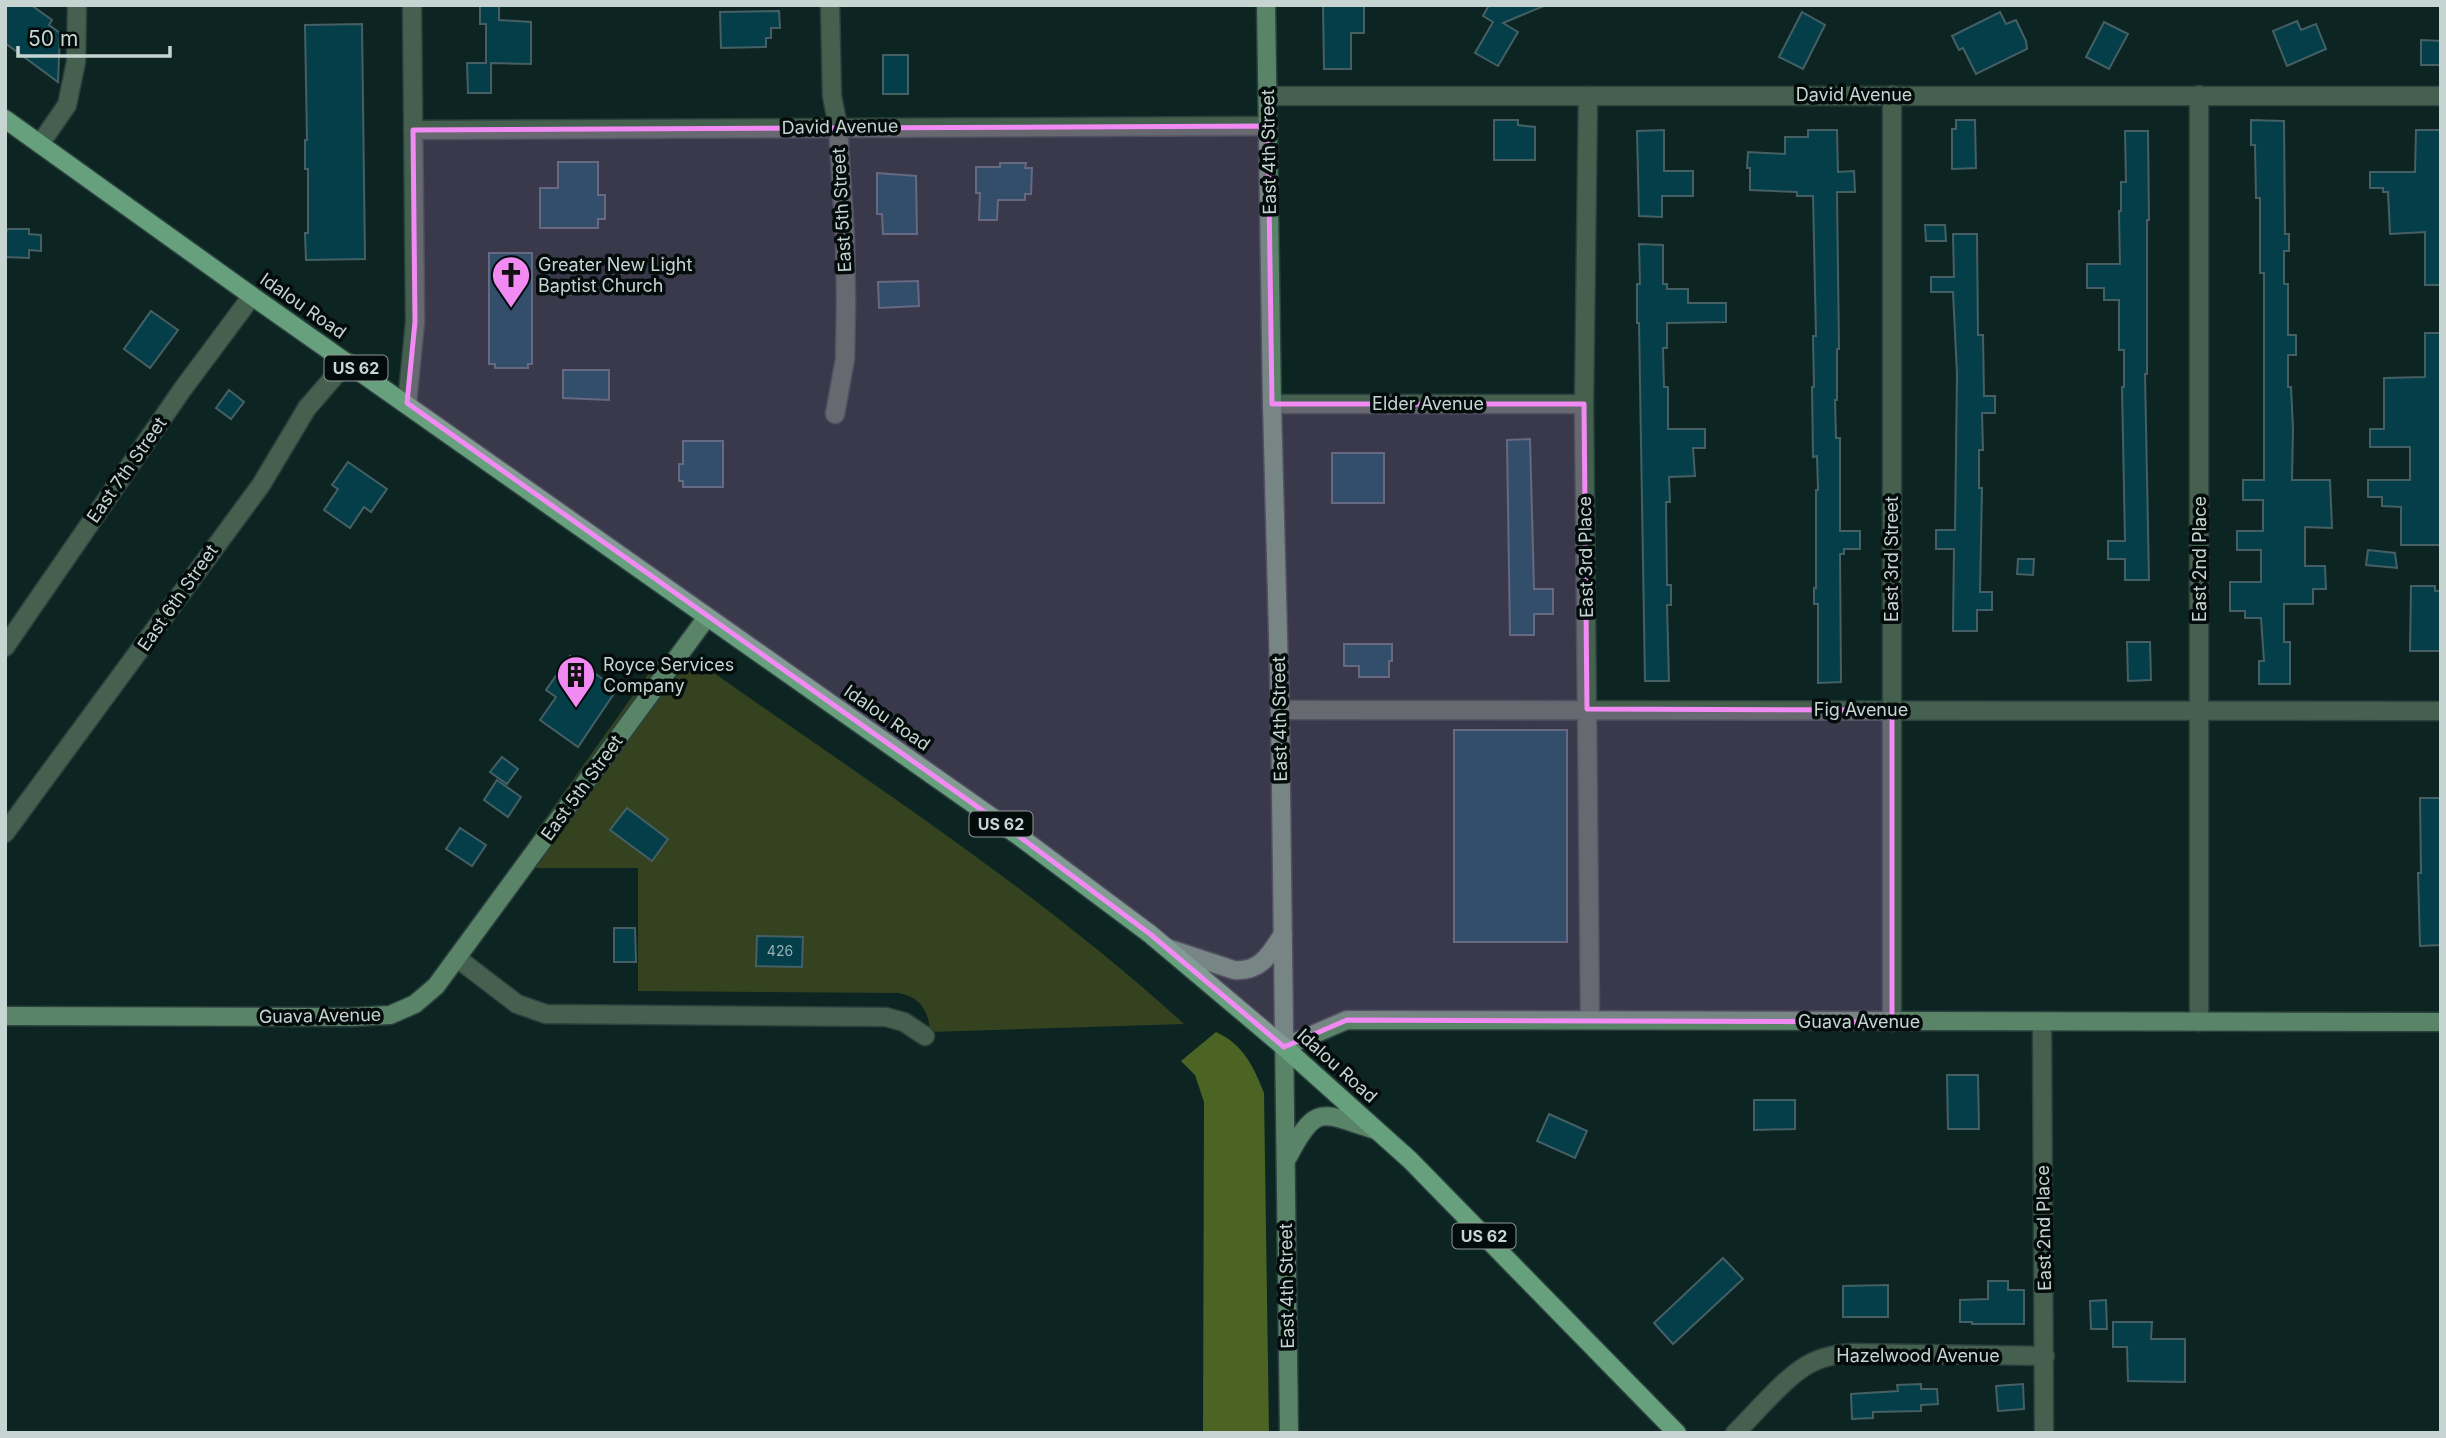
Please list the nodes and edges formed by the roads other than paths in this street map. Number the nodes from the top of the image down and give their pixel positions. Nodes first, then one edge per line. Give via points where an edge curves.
1 (77, 5) edge
2 (412, 5) edge
3 (830, 5) edge
4 (1266, 5) edge
5 (1892, 95) junction
6 (1268, 96) junction
7 (1588, 96) junction
8 (2199, 96) junction
9 (2441, 96) edge
10 (5, 119) edge
11 (838, 126) junction
12 (1268, 126) junction
13 (413, 130) junction
14 (40, 144) junction
15 (252, 296) junction
16 (347, 362) junction
17 (407, 403) junction
18 (1272, 404) junction
19 (1584, 404) junction
20 (835, 414) dead end
21 (706, 617) junction
22 (5, 647) edge
23 (1587, 709) junction
24 (1280, 710) junction
25 (1892, 710) junction
26 (2200, 710) junction
27 (2441, 711) edge
28 (5, 833) edge
29 (1283, 934) junction
30 (1167, 948) junction
31 (457, 958) junction
32 (5, 1016) edge
33 (1590, 1019) junction
34 (1892, 1022) junction
35 (2042, 1022) junction
36 (2199, 1022) junction
37 (2441, 1022) edge
38 (925, 1036) dead end
39 (1284, 1047) junction
40 (1376, 1130) junction
41 (1286, 1160) junction
42 (2045, 1356) junction
43 (1289, 1433) edge
44 (1677, 1433) edge
45 (1735, 1433) edge
46 (2044, 1433) edge

1 - 14 street via 76,62 67,105
2 - 13 street
3 - 11 street, East 5th Street via 832,96
4 - 6 street, East 4th Street
5 - 7 street, David Avenue
5 - 8 street, David Avenue
5 - 25 street, East 3rd Street
6 - 7 street, David Avenue
6 - 12 street, East 4th Street
7 - 19 street, East 3rd Place
8 - 9 street, David Avenue
8 - 26 street, East 2nd Place
10 - 14 main road, Idalou Road / US 62
11 - 12 street, David Avenue
11 - 13 street, David Avenue
11 - 20 street, East 5th Street via 846,302 845,359
12 - 18 street, East 4th Street
13 - 17 street via 415,322
14 - 15 main road, Idalou Road / US 62
15 - 16 main road, Idalou Road / US 62
15 - 22 street, East 7th Street
16 - 17 main road, Idalou Road / US 62
16 - 28 street, East 6th Street via 307,408 261,485
17 - 21 main road, Idalou Road / US 62
18 - 19 street, Elder Avenue
18 - 24 street, East 4th Street
19 - 23 street, East 3rd Place
21 - 30 main road, Idalou Road / US 62 via 1020,838
21 - 31 street, East 5th Street
23 - 24 street, Fig Avenue
23 - 25 street, Fig Avenue
23 - 33 street, East 3rd Place
24 - 29 street, East 4th Street
25 - 26 street, Fig Avenue
25 - 34 street, East 3rd Street
26 - 27 street, Fig Avenue
26 - 36 street, East 2nd Place
29 - 30 street via 1258,967 1244,971
29 - 39 street, East 4th Street
30 - 39 main road, Idalou Road / US 62
31 - 32 street, Guava Avenue via 415,1004 390,1015
31 - 38 street via 517,1004 546,1014 886,1017
33 - 34 street, Guava Avenue
33 - 39 street, Guava Avenue via 1347,1020
34 - 35 street, Guava Avenue
35 - 36 street, Guava Avenue
35 - 42 street, East 2nd Place
36 - 37 street, Guava Avenue
39 - 40 main road, Idalou Road / US 62
39 - 41 street, East 4th Street
40 - 41 street via 1321,1115 1303,1129
40 - 44 main road, Idalou Road / US 62
41 - 43 street, East 4th Street
42 - 45 street, Hazelwood Avenue via 1851,1353 1826,1357 1792,1377
42 - 46 street, East 2nd Place

